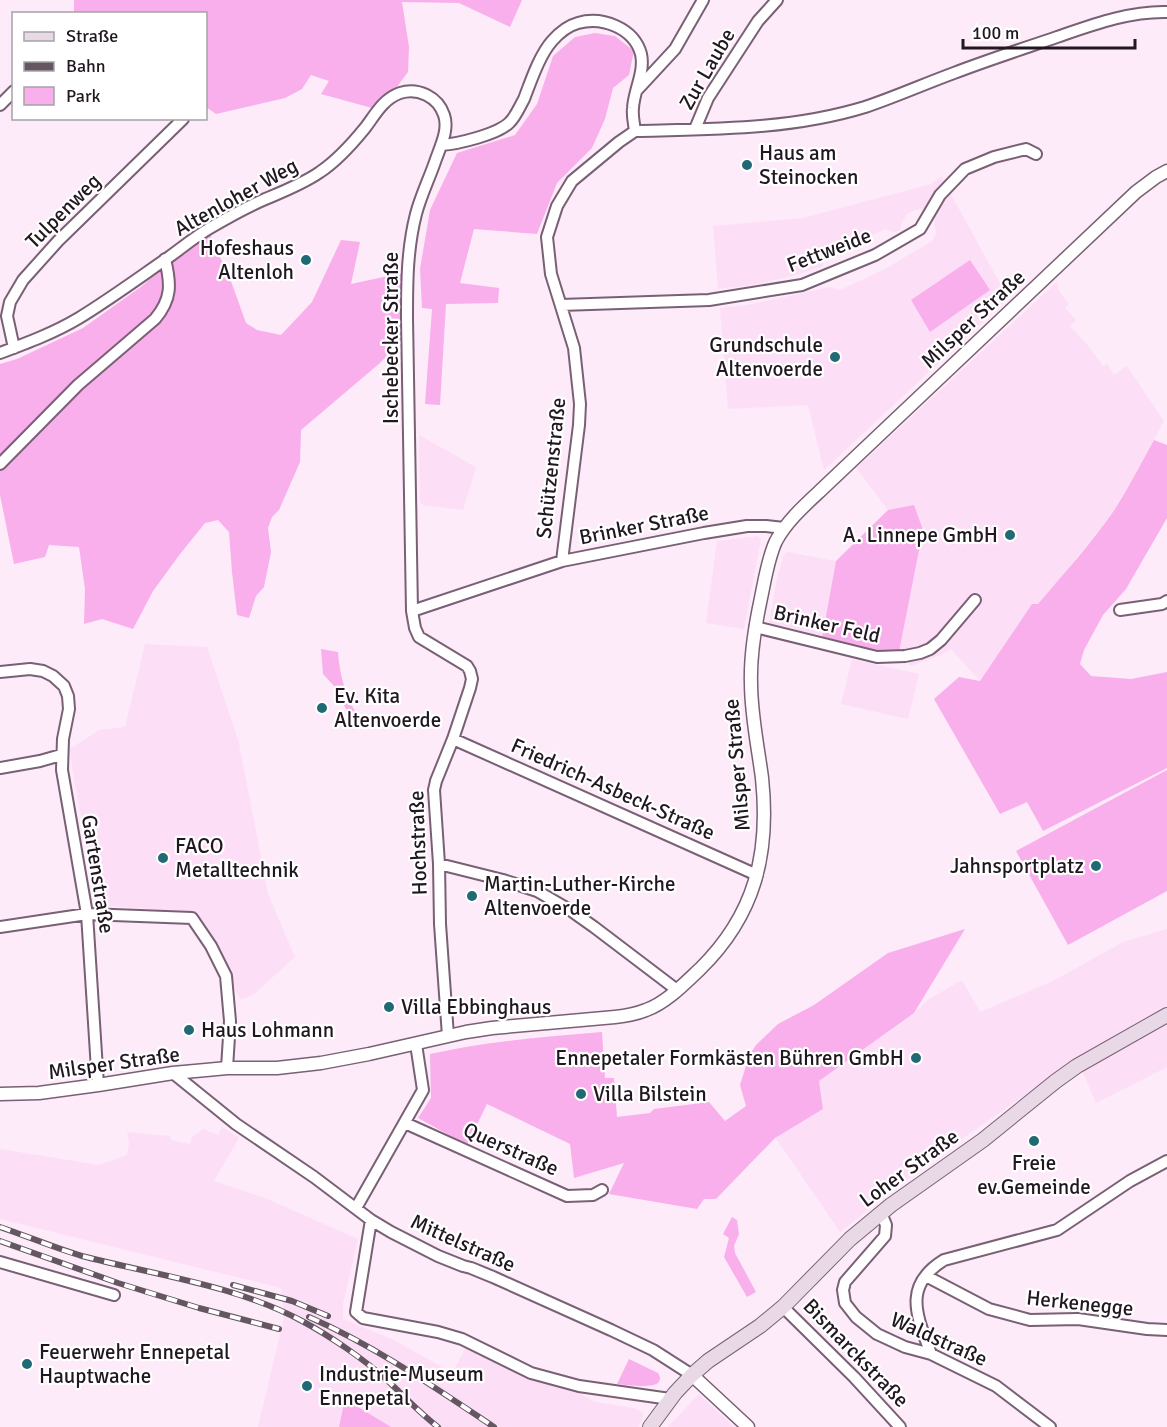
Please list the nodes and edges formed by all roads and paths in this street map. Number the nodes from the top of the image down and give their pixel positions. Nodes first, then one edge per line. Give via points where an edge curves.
1 (703, 0) edge
2 (777, 0) edge
3 (1167, 12) edge
4 (411, 91) joint
5 (636, 91) junction
6 (12, 93) edge
7 (0, 105) edge
8 (182, 120) edge
9 (695, 129) junction
10 (635, 131) junction
11 (441, 145) junction
12 (1036, 154) dead end
13 (1167, 171) edge
14 (165, 259) junction
15 (561, 305) junction
16 (14, 348) junction
17 (0, 353) edge
18 (0, 464) edge
19 (784, 528) junction
20 (562, 561) junction
21 (975, 600) dead end
22 (1167, 602) edge
23 (1120, 610) dead end
24 (412, 612) junction
25 (755, 627) junction
26 (0, 672) edge
27 (453, 739) junction
28 (62, 755) junction
29 (0, 768) edge
30 (439, 864) junction
31 (757, 875) junction
32 (87, 914) junction
33 (0, 927) edge
34 (676, 990) junction
35 (1167, 1015) edge
36 (448, 1036) junction
37 (416, 1044) junction
38 (226, 1068) junction
39 (173, 1073) junction
40 (98, 1085) junction
41 (0, 1094) edge
42 (405, 1123) junction
43 (1167, 1161) edge
44 (602, 1190) dead end
45 (356, 1208) junction
46 (881, 1213) junction
47 (371, 1220) junction
48 (0, 1262) edge
49 (926, 1276) junction
50 (114, 1295) dead end
51 (783, 1306) junction
52 (1167, 1330) edge
53 (931, 1354) junction
54 (692, 1375) junction
55 (670, 1399) junction
56 (650, 1427) edge
57 (748, 1427) edge
58 (900, 1427) edge
59 (1050, 1427) edge

1 - 5 street via 675,49
2 - 9 street, Zur Laube via 758,21 713,90
3 - 9 street via 1146,12 1091,25 830,116 779,125
4 - 11 street, Ischebecker Straße via 430,97 440,108 445,122
4 - 14 street, Altenloher Weg via 383,104 342,155 317,175 209,228
5 - 10 street
5 - 11 street via 642,67 635,40 603,21 576,23 550,43 510,123 493,133
6 - 7 street
8 - 16 street, Tulpenweg via 23,279 7,316
9 - 10 street
10 - 15 street, Schützenstraße via 572,181 557,206 547,237 550,274
11 - 24 street, Ischebecker Straße via 416,213 409,252
12 - 15 street, Fettweide via 1026,149 965,169 940,195 920,229 875,255 802,285 709,300
13 - 19 street, Milsper Straße via 1136,192
14 - 16 street, Altenloher Weg via 77,319
14 - 18 street via 169,284 164,308 78,385
15 - 20 street, Schützenstraße via 574,348 580,404
16 - 17 street, Altenloher Weg
19 - 20 street, Brinker Straße via 736,528
19 - 25 street, Milsper Straße via 771,557
20 - 24 street, Brinker Straße
21 - 25 street, Brinker Feld via 930,649 905,656 877,657
22 - 23 street
24 - 27 street, Hochstraße via 419,637 470,671 470,688
25 - 31 street, Milsper Straße via 751,684 764,823
26 - 28 street, Gartenstraße via 43,671 64,686 69,710
27 - 30 street, Hochstraße via 435,781
27 - 31 street, Friedrich-Asbeck-Straße
28 - 29 street
28 - 32 street, Gartenstraße via 63,781
30 - 34 street via 537,891 586,921
30 - 36 street, Hochstraße
31 - 34 street, Milsper Straße via 731,932 706,963
32 - 33 street
32 - 38 street via 192,918 226,976 230,1022
32 - 40 street, Gartenstraße
34 - 36 street, Milsper Straße via 648,1010 633,1014
35 - 46 main road, Loher Straße via 1077,1066
36 - 37 street, Milsper Straße
37 - 38 street, Milsper Straße via 321,1063
37 - 42 street via 423,1090
38 - 39 street, Milsper Straße
39 - 40 street, Milsper Straße
39 - 45 street, Mittelstraße via 231,1121
40 - 41 street, Milsper Straße
42 - 44 street, Querstraße via 567,1196 592,1195
42 - 45 street
43 - 49 street via 1057,1230 944,1260
45 - 47 street, Mittelstraße
46 - 51 main road, Loher Straße
46 - 53 street, Waldstraße via 886,1224 885,1236 845,1282 845,1304 877,1334
47 - 54 street, Mittelstraße via 438,1256 647,1347
47 - 55 street via 356,1312 363,1318 462,1339 531,1373 579,1386
48 - 50 street
49 - 52 street, Herkenegge via 989,1309 1030,1320 1078,1319
49 - 53 street via 919,1286 916,1308
51 - 54 main road, Loher Straße
51 - 58 street, Bismarckstraße
53 - 59 street, Waldstraße via 996,1386
54 - 55 main road, Loher Straße
54 - 57 street, Mittelstraße
55 - 56 main road, Loher Straße

